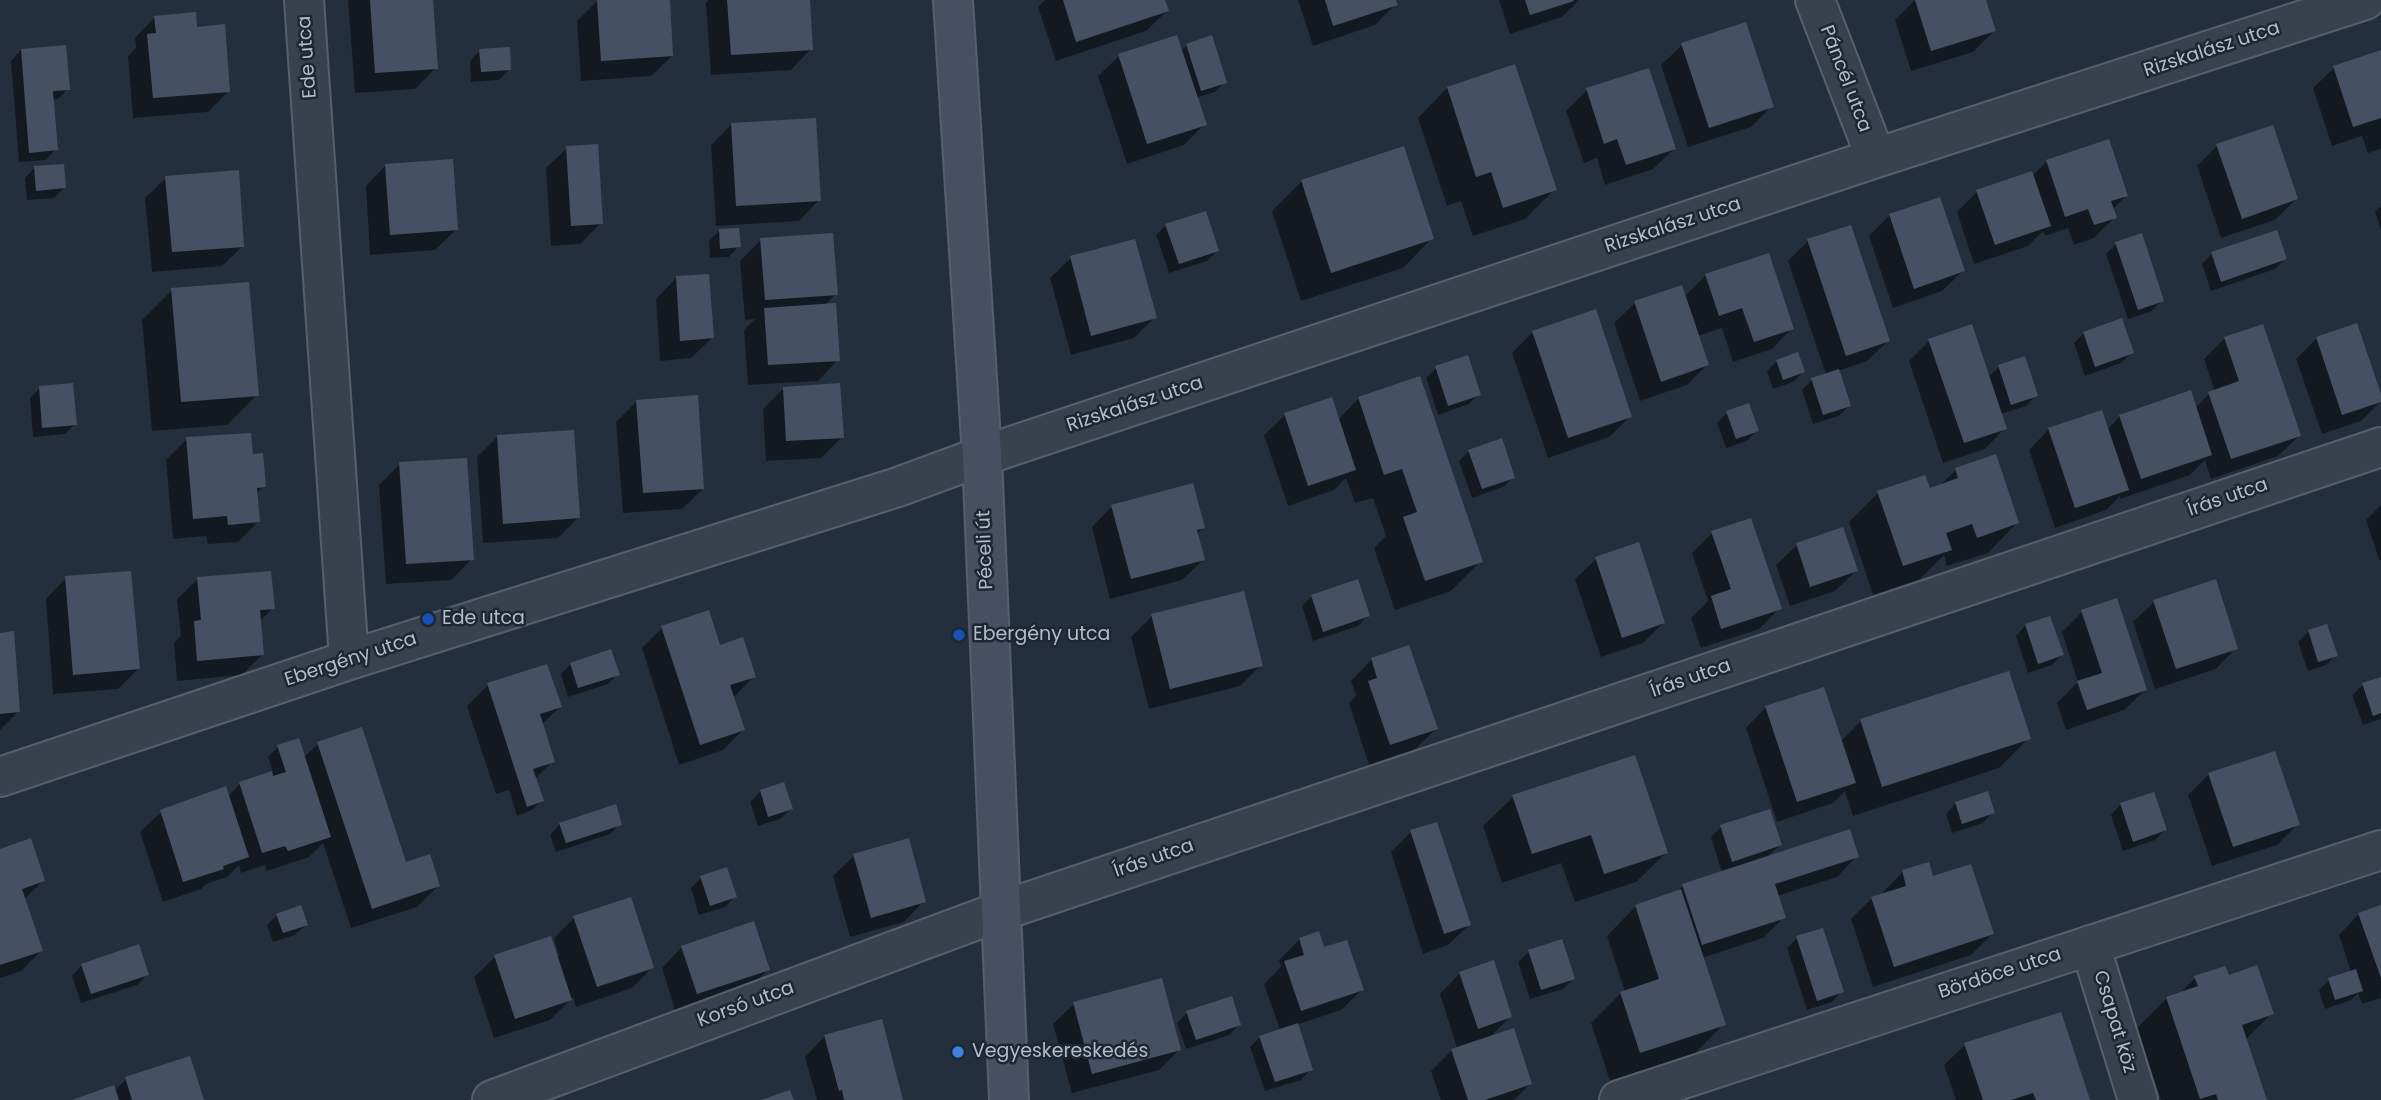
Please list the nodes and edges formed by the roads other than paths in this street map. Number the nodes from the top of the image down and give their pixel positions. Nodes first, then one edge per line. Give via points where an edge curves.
1 (304, 0) edge
2 (953, 0) edge
3 (1815, 0) edge
4 (2365, 0) edge
5 (1876, 158) junction
6 (2381, 447) edge
7 (982, 456) junction
8 (349, 660) junction
9 (0, 777) edge
10 (2381, 850) edge
11 (1001, 911) junction
12 (2090, 945) junction
13 (492, 1100) edge
14 (1009, 1100) edge
15 (1619, 1100) edge
16 (2138, 1100) edge

1 - 8 street, Ede utca
2 - 7 main road, Péceli út
3 - 5 street, Páncél utca
4 - 5 street, Rizskalász utca
5 - 7 street, Rizskalász utca
6 - 11 street, Írás utca
7 - 8 street, Ebergény utca
7 - 11 main road, Péceli út
8 - 9 street, Ebergény utca
10 - 12 street, Bördöce utca
11 - 13 street, Korsó utca
11 - 14 main road, Péceli út
12 - 15 street, Bördöce utca
12 - 16 street, Csapat köz

